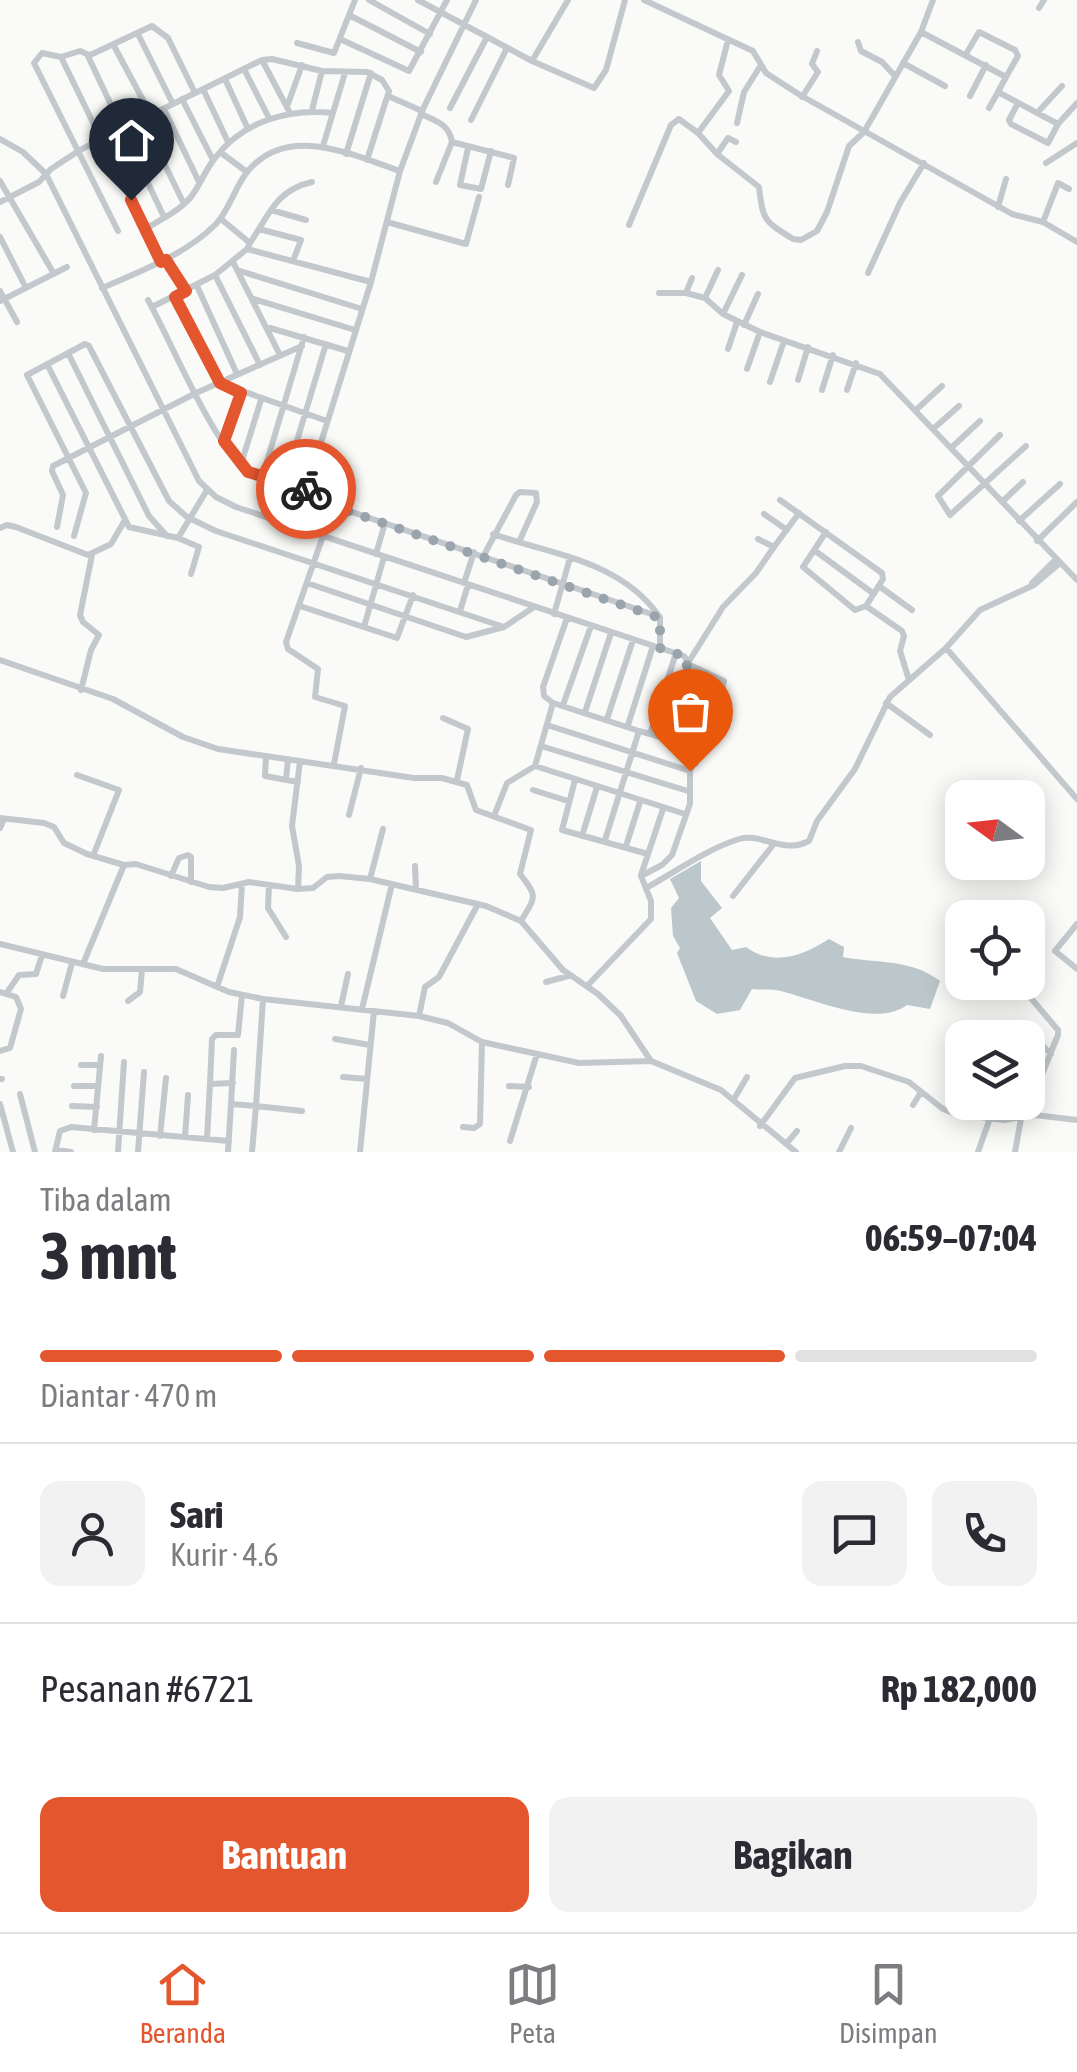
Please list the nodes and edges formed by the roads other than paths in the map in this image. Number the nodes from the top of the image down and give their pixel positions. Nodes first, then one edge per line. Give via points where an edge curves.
1 (355, 0) edge
2 (369, 0) edge
3 (418, 0) edge
4 (447, 0) edge
5 (476, 0) edge
6 (568, 0) edge
7 (626, 0) edge
8 (644, 0) edge
9 (933, 0) edge
10 (442, 11) junction
11 (349, 15) junction
12 (464, 24) junction
13 (921, 32) junction
14 (138, 34) junction
15 (430, 34) junction
16 (487, 37) junction
17 (340, 39) junction
18 (728, 40) junction
19 (858, 42) dead end
20 (297, 43) dead end
21 (114, 46) junction
22 (507, 48) junction
23 (817, 51) dead end
24 (420, 52) junction
25 (966, 54) junction
26 (88, 56) junction
27 (61, 57) junction
28 (262, 60) junction
29 (532, 61) junction
30 (902, 63) junction
31 (302, 65) junction
32 (761, 65) junction
33 (986, 66) junction
34 (244, 69) junction
35 (322, 71) junction
36 (345, 73) junction
37 (370, 73) junction
38 (896, 76) junction
39 (1006, 77) junction
40 (224, 79) junction
41 (945, 86) dead end
42 (1062, 86) dead end
43 (199, 91) junction
44 (729, 91) junction
45 (744, 92) junction
46 (998, 92) junction
47 (388, 96) junction
48 (970, 96) dead end
49 (802, 97) junction
50 (182, 100) junction
51 (1018, 102) junction
52 (1077, 102) edge
53 (173, 104) junction
54 (450, 108) dead end
55 (989, 108) dead end
56 (164, 109) junction
57 (289, 109) junction
58 (312, 110) junction
59 (422, 112) junction
60 (334, 113) junction
61 (1037, 113) junction
62 (146, 118) junction
63 (269, 118) junction
64 (471, 120) dead end
65 (737, 122) dead end
66 (1058, 124) junction
67 (248, 128) junction
68 (124, 129) junction
69 (864, 132) junction
70 (698, 133) junction
71 (0, 139) edge
72 (101, 140) junction
73 (228, 142) junction
74 (452, 142) junction
75 (736, 142) dead end
76 (1077, 143) edge
77 (323, 146) junction
78 (468, 148) junction
79 (80, 150) junction
80 (491, 151) junction
81 (220, 152) junction
82 (346, 154) junction
83 (717, 154) junction
84 (213, 160) junction
85 (367, 160) junction
86 (924, 163) junction
87 (1046, 163) dead end
88 (400, 171) junction
89 (247, 172) junction
90 (46, 174) junction
91 (1006, 179) dead end
92 (0, 181) edge
93 (312, 182) dead end
94 (436, 182) dead end
95 (200, 183) junction
96 (508, 185) dead end
97 (1070, 189) dead end
98 (11, 196) junction
99 (479, 198) dead end
100 (0, 202) edge
101 (184, 204) junction
102 (998, 207) junction
103 (271, 210) junction
104 (164, 217) junction
105 (221, 219) junction
106 (306, 220) dead end
107 (387, 222) junction
108 (1043, 222) junction
109 (629, 225) dead end
110 (259, 229) junction
111 (146, 230) junction
112 (118, 232) dead end
113 (0, 237) edge
114 (1077, 242) edge
115 (248, 246) junction
116 (164, 261) junction
117 (233, 262) junction
118 (293, 262) junction
119 (68, 267) dead end
120 (718, 270) dead end
121 (240, 271) junction
122 (868, 273) dead end
123 (54, 274) junction
124 (216, 275) junction
125 (742, 275) dead end
126 (692, 278) dead end
127 (370, 282) junction
128 (197, 286) junction
129 (26, 288) junction
130 (102, 288) junction
131 (186, 291) junction
132 (659, 293) dead end
133 (686, 293) junction
134 (758, 294) dead end
135 (1, 297) edge
136 (175, 297) junction
137 (254, 298) junction
138 (705, 298) junction
139 (362, 309) junction
140 (723, 314) junction
141 (17, 322) dead end
142 (741, 323) junction
143 (269, 328) junction
144 (355, 330) junction
145 (760, 332) junction
146 (303, 341) junction
147 (784, 341) junction
148 (326, 344) junction
149 (808, 347) junction
150 (728, 349) dead end
151 (348, 351) junction
152 (68, 353) junction
153 (280, 355) junction
154 (833, 355) junction
155 (856, 363) junction
156 (47, 364) junction
157 (260, 365) junction
158 (748, 370) dead end
159 (238, 374) junction
160 (798, 380) dead end
161 (770, 382) dead end
162 (220, 383) junction
163 (942, 386) dead end
164 (822, 390) dead end
165 (848, 390) dead end
166 (196, 392) junction
167 (241, 393) junction
168 (261, 400) junction
169 (959, 406) dead end
170 (284, 407) junction
171 (163, 410) junction
172 (916, 410) junction
173 (306, 414) junction
174 (327, 421) junction
175 (980, 421) dead end
176 (132, 425) junction
177 (934, 429) junction
178 (1000, 435) dead end
179 (109, 436) junction
180 (224, 441) junction
181 (90, 446) junction
182 (1026, 446) dead end
183 (951, 448) junction
184 (68, 456) junction
185 (241, 465) junction
186 (968, 466) junction
187 (262, 478) junction
188 (1023, 482) dead end
189 (985, 483) junction
190 (284, 484) junction
191 (1060, 484) dead end
192 (207, 490) junction
193 (306, 492) junction
194 (780, 500) dead end
195 (1002, 502) junction
196 (1077, 502) edge
197 (799, 513) junction
198 (764, 514) dead end
199 (191, 517) junction
200 (125, 520) junction
201 (1019, 521) junction
202 (386, 522) junction
203 (295, 526) junction
204 (57, 527) dead end
205 (0, 528) edge
206 (787, 530) junction
207 (826, 532) junction
208 (493, 534) junction
209 (74, 536) dead end
210 (168, 536) junction
211 (323, 536) junction
212 (178, 538) junction
213 (758, 539) dead end
214 (1037, 540) junction
215 (518, 542) junction
216 (774, 547) junction
217 (814, 550) junction
218 (474, 552) junction
219 (92, 555) junction
220 (380, 555) junction
221 (484, 555) junction
222 (570, 558) junction
223 (1058, 561) junction
224 (313, 562) junction
225 (191, 574) dead end
226 (1077, 580) edge
227 (561, 582) junction
228 (306, 583) junction
229 (376, 583) junction
230 (466, 584) junction
231 (879, 586) junction
232 (874, 594) junction
233 (412, 596) junction
234 (300, 606) junction
235 (370, 606) junction
236 (866, 606) junction
237 (534, 607) junction
238 (912, 610) dead end
239 (460, 611) junction
240 (554, 614) junction
241 (406, 617) junction
242 (568, 618) junction
243 (660, 618) junction
244 (590, 626) junction
245 (364, 627) junction
246 (504, 627) junction
247 (610, 632) junction
248 (633, 640) junction
249 (656, 647) junction
250 (946, 648) junction
251 (676, 653) junction
252 (0, 660) edge
253 (688, 662) junction
254 (910, 680) junction
255 (80, 690) junction
256 (678, 690) junction
257 (695, 701) junction
258 (720, 702) junction
259 (553, 703) junction
260 (886, 703) junction
261 (563, 706) junction
262 (585, 712) junction
263 (443, 718) dead end
264 (607, 719) junction
265 (547, 724) junction
266 (628, 725) junction
267 (639, 731) junction
268 (650, 734) junction
269 (930, 735) dead end
270 (662, 738) junction
271 (683, 745) junction
272 (541, 746) junction
273 (699, 750) junction
274 (631, 754) junction
275 (266, 756) junction
276 (288, 760) junction
277 (300, 761) junction
278 (334, 764) junction
279 (535, 766) junction
280 (361, 768) junction
281 (690, 771) junction
282 (625, 773) junction
283 (77, 775) dead end
284 (286, 780) junction
285 (457, 780) junction
286 (575, 780) junction
287 (298, 782) junction
288 (597, 788) junction
289 (532, 790) dead end
290 (688, 791) junction
291 (618, 794) junction
292 (1077, 799) edge
293 (568, 801) junction
294 (640, 802) junction
295 (663, 809) junction
296 (685, 814) junction
297 (349, 815) dead end
298 (494, 816) junction
299 (2, 818) edge
300 (0, 828) edge
301 (384, 830) dead end
302 (582, 836) junction
303 (605, 840) junction
304 (773, 845) junction
305 (626, 846) junction
306 (648, 854) junction
307 (94, 856) junction
308 (124, 864) junction
309 (415, 866) dead end
310 (171, 876) junction
311 (640, 876) junction
312 (370, 879) junction
313 (192, 882) junction
314 (242, 884) junction
315 (392, 884) junction
316 (269, 885) junction
317 (646, 888) junction
318 (298, 889) junction
319 (416, 889) junction
320 (733, 896) dead end
321 (478, 904) junction
322 (521, 921) junction
323 (1077, 924) edge
324 (286, 937) dead end
325 (0, 944) edge
326 (42, 954) junction
327 (72, 963) junction
328 (83, 964) junction
329 (1077, 968) edge
330 (142, 969) junction
331 (348, 974) dead end
332 (572, 976) junction
333 (546, 982) dead end
334 (218, 986) junction
335 (587, 986) junction
336 (3, 993) edge
337 (242, 995) junction
338 (63, 996) dead end
339 (263, 999) junction
340 (1032, 1000) edge
341 (128, 1001) dead end
342 (341, 1006) junction
343 (362, 1009) junction
344 (374, 1010) junction
345 (419, 1016) junction
346 (335, 1040) dead end
347 (482, 1042) junction
348 (370, 1045) junction
349 (1045, 1048) edge
350 (234, 1050) dead end
351 (0, 1051) edge
352 (538, 1054) junction
353 (1051, 1054) junction
354 (651, 1061) junction
355 (124, 1062) dead end
356 (81, 1065) dead end
357 (1045, 1069) edge
358 (144, 1072) dead end
359 (343, 1077) dead end
360 (747, 1077) dead end
361 (166, 1078) dead end
362 (367, 1079) junction
363 (233, 1082) junction
364 (210, 1084) junction
365 (74, 1086) dead end
366 (98, 1086) junction
367 (509, 1086) dead end
368 (529, 1087) junction
369 (920, 1092) junction
370 (20, 1094) dead end
371 (188, 1095) dead end
372 (734, 1099) junction
373 (0, 1104) edge
374 (231, 1104) junction
375 (914, 1105) dead end
376 (72, 1106) dead end
377 (97, 1106) junction
378 (256, 1106) junction
379 (945, 1109) edge
380 (302, 1112) dead end
381 (1045, 1117) edge
382 (989, 1120) edge
383 (1022, 1120) edge
384 (1077, 1120) edge
385 (760, 1126) junction
386 (462, 1127) dead end
387 (851, 1128) dead end
388 (94, 1130) junction
389 (797, 1131) dead end
390 (119, 1132) junction
391 (139, 1134) junction
392 (160, 1136) junction
393 (185, 1138) junction
394 (207, 1139) junction
395 (228, 1141) junction
396 (510, 1142) dead end
397 (11, 1146) edge
398 (790, 1149) edge
399 (56, 1151) edge
400 (36, 1152) edge
401 (71, 1152) edge
402 (118, 1152) edge
403 (138, 1152) edge
404 (228, 1152) edge
405 (252, 1152) edge
406 (360, 1152) edge
407 (839, 1152) edge
408 (978, 1152) edge
409 (1015, 1152) edge

1 - 11 street
2 - 15 street
3 - 10 street
4 - 10 street
5 - 12 street
6 - 29 street
7 - 29 street via 606,70 594,88
8 - 18 street
9 - 13 street
10 - 12 street
10 - 15 street
11 - 17 street
11 - 24 street
12 - 16 street
12 - 59 street
13 - 25 street
13 - 30 street
14 - 21 street
14 - 43 street via 152,26 168,38
14 - 53 street
15 - 24 street
16 - 22 street
16 - 54 street
17 - 20 street via 333,54
17 - 24 street via 406,70
18 - 32 street via 756,53
18 - 44 street via 719,76
19 - 38 street
21 - 26 street
21 - 62 street
22 - 29 street
22 - 64 street
23 - 49 street via 812,64 818,72
25 - 33 street
25 - 39 street via 978,32 1016,50
26 - 27 street via 80,51
26 - 68 street
27 - 72 street
27 - 79 street via 42,53 34,63
28 - 31 street
28 - 34 street
28 - 57 street
30 - 38 street
30 - 41 street
31 - 35 street
31 - 57 street
32 - 45 street
32 - 49 street
33 - 39 street
33 - 48 street
34 - 40 street
34 - 63 street
35 - 36 street
35 - 58 street
36 - 37 street
36 - 60 street
37 - 47 street via 388,86
37 - 82 street
38 - 69 street
39 - 46 street
40 - 43 street
40 - 67 street
42 - 61 street
43 - 50 street
43 - 73 street
44 - 45 street
44 - 70 street
45 - 65 street
46 - 51 street
46 - 55 street
47 - 59 street
47 - 85 street
49 - 69 street
50 - 53 street
50 - 84 street
51 - 61 street
51 - 66 street via 1008,120 1015,127 1048,144
52 - 66 street
53 - 56 street
56 - 62 street
56 - 95 street
57 - 58 street
57 - 63 street
58 - 60 street
59 - 74 street via 443,124
59 - 88 street
60 - 77 street
61 - 66 street
62 - 68 street
62 - 101 street
63 - 67 street
67 - 73 street
68 - 72 street
68 - 104 street
69 - 83 street via 848,146 817,231 801,240 768,224 759,187
69 - 86 street
70 - 83 street
70 - 109 street via 679,119 671,125
71 - 90 street
72 - 79 street
72 - 111 street
73 - 81 street
74 - 78 street
74 - 94 street
75 - 83 street via 728,138
76 - 87 street
77 - 82 street
77 - 89 street via 286,148
78 - 80 street
78 - 80 street via 460,184 480,189
79 - 90 street
79 - 112 street
80 - 96 street via 514,158
81 - 84 street
81 - 89 street
82 - 85 street
84 - 95 street
85 - 88 street
86 - 102 street
86 - 122 street
88 - 107 street
89 - 105 street
90 - 98 street
90 - 130 street
91 - 102 street
92 - 98 street
93 - 103 street via 286,190
95 - 101 street
97 - 108 street via 1058,184
98 - 100 street
98 - 123 street
99 - 107 street via 466,244
101 - 104 street
102 - 108 street
103 - 106 street
103 - 110 street
104 - 111 street
105 - 115 street
105 - 116 street
107 - 127 street
108 - 114 street
110 - 115 street
110 - 118 street via 300,239
111 - 116 street
113 - 129 street
115 - 117 street
115 - 118 street
116 - 130 street
116 - 131 street
117 - 121 street
117 - 124 street
118 - 127 street
119 - 123 street
120 - 138 street
121 - 137 street
121 - 139 street
123 - 129 street
124 - 128 street
124 - 157 street
125 - 140 street
126 - 133 street
127 - 139 street
128 - 131 street
128 - 159 street
129 - 135 street
130 - 171 street
131 - 136 street
132 - 133 street
133 - 138 street
134 - 142 street
135 - 141 street
136 - 162 street
136 - 166 street via 150,303
137 - 143 street
137 - 144 street
138 - 140 street
139 - 144 street
140 - 142 street
142 - 145 street
142 - 150 street
143 - 146 street
143 - 153 street
144 - 151 street
145 - 147 street
145 - 158 street
146 - 148 street
146 - 153 street
146 - 170 street
147 - 149 street
147 - 161 street
148 - 151 street
148 - 173 street
149 - 154 street
149 - 160 street
151 - 174 street
152 - 156 street
152 - 176 street via 89,346
152 - 179 street
153 - 157 street
154 - 155 street
154 - 164 street
155 - 165 street
155 - 172 street via 880,374
156 - 181 street
156 - 184 street via 27,378
157 - 159 street
159 - 162 street
162 - 166 street
162 - 167 street
163 - 172 street
166 - 171 street
166 - 180 street
167 - 168 street
167 - 180 street
168 - 170 street
168 - 185 street
169 - 177 street
170 - 173 street
170 - 187 street
171 - 176 street
171 - 192 street
172 - 177 street
173 - 174 street
173 - 190 street
174 - 193 street
175 - 183 street
176 - 179 street
176 - 199 street via 170,500
177 - 183 street
178 - 186 street
179 - 181 street
179 - 210 street via 149,516
180 - 185 street
181 - 184 street
181 - 200 street
182 - 189 street
183 - 186 street
184 - 204 street via 51,468 64,495
184 - 209 street via 86,493
185 - 187 street
186 - 189 street
186 - 189 street via 937,497 950,515
187 - 190 street
188 - 195 street
189 - 195 street
190 - 193 street
191 - 201 street
192 - 199 street
192 - 203 street via 225,503
193 - 202 street
193 - 203 street
194 - 197 street
195 - 201 street
196 - 214 street
197 - 206 street
197 - 207 street
198 - 206 street
199 - 212 street
199 - 224 street
200 - 210 street via 132,529
200 - 219 street via 112,544
201 - 214 street
202 - 218 street
202 - 220 street
203 - 211 street
205 - 219 street via 16,526
206 - 216 street
207 - 217 street
207 - 231 street via 882,574
208 - 215 street
208 - 215 street via 516,495 536,493
208 - 221 street
210 - 212 street
211 - 220 street
211 - 224 street
212 - 225 street via 200,549
213 - 216 street
214 - 223 street
215 - 222 street
216 - 253 street
217 - 232 street
217 - 236 street via 806,570 854,610
218 - 221 street
218 - 230 street
219 - 255 street via 80,615 99,634
220 - 229 street
220 - 230 street
221 - 227 street
222 - 227 street
222 - 243 street via 625,580
223 - 226 street
223 - 250 street via 1029,587 980,610
224 - 228 street
224 - 229 street
227 - 240 street
227 - 243 street
228 - 234 street
228 - 235 street
229 - 233 street
229 - 235 street
230 - 237 street
230 - 239 street
231 - 232 street
231 - 238 street
232 - 236 street
233 - 239 street
233 - 241 street
234 - 245 street
234 - 278 street via 286,646 318,669 315,696 346,710
235 - 241 street
235 - 245 street
236 - 254 street via 902,632 900,652
237 - 240 street
237 - 246 street
239 - 246 street
240 - 242 street
241 - 245 street via 398,638
241 - 246 street via 466,637
242 - 244 street
242 - 259 street via 544,687
243 - 249 street
244 - 247 street
244 - 261 street
247 - 248 street
247 - 262 street
248 - 249 street
248 - 264 street
249 - 251 street
249 - 266 street
250 - 254 street
250 - 292 street
251 - 253 street
251 - 268 street
252 - 255 street
253 - 256 street
253 - 258 street via 722,678
254 - 260 street
255 - 275 street via 119,702 183,737
256 - 257 street
256 - 270 street
257 - 258 street
257 - 271 street
258 - 273 street
259 - 261 street
259 - 265 street
260 - 269 street
260 - 304 street via 856,769 809,841
261 - 262 street
262 - 264 street
263 - 285 street via 468,728
264 - 266 street
265 - 272 street
265 - 274 street
266 - 267 street
267 - 268 street
267 - 274 street
268 - 270 street
270 - 271 street
271 - 273 street
272 - 279 street
272 - 282 street
273 - 281 street
274 - 281 street
274 - 282 street
275 - 276 street
275 - 284 street via 264,776
276 - 277 street
276 - 284 street
277 - 278 street
277 - 287 street
278 - 280 street
279 - 286 street
279 - 298 street via 507,783
280 - 285 street
280 - 297 street
281 - 290 street
282 - 290 street
282 - 291 street
283 - 307 street via 120,790
284 - 287 street
285 - 298 street via 470,787 474,808
286 - 288 street
286 - 293 street
287 - 318 street via 292,826
288 - 291 street
288 - 302 street
289 - 293 street
290 - 296 street
291 - 294 street
291 - 303 street
293 - 302 street via 561,828
294 - 295 street
294 - 305 street
295 - 296 street
295 - 306 street
296 - 311 street via 670,857
298 - 322 street via 531,830 520,874 534,896
299 - 300 street
299 - 307 street via 48,825 64,843
301 - 312 street
302 - 303 street
303 - 305 street
304 - 317 street via 738,839
304 - 320 street
305 - 306 street
306 - 311 street
307 - 308 street
308 - 310 street
308 - 328 street
309 - 319 street
310 - 313 street
310 - 313 street via 179,858 188,855
311 - 317 street
312 - 315 street
312 - 318 street via 331,876
313 - 314 street
314 - 316 street
314 - 334 street via 240,916
315 - 319 street
315 - 343 street
316 - 318 street
316 - 324 street via 268,908
317 - 335 street via 653,912 648,925
319 - 321 street
321 - 322 street
321 - 345 street via 440,977 424,987
322 - 332 street
323 - 329 street via 1055,952
325 - 326 street
326 - 327 street
326 - 336 street via 36,974 19,974
327 - 328 street
327 - 338 street
328 - 330 street
330 - 334 street via 176,969
330 - 341 street via 140,992
331 - 342 street
332 - 333 street
332 - 335 street
334 - 337 street
335 - 354 street via 621,1016
336 - 351 street via 16,997 20,1009 10,1048
337 - 339 street
337 - 364 street via 238,1035 213,1036
339 - 342 street
339 - 378 street
340 - 353 street via 1058,1030
342 - 343 street
343 - 344 street
344 - 345 street
344 - 348 street
345 - 347 street
346 - 348 street
347 - 352 street
347 - 386 street via 480,1124
348 - 362 street
349 - 353 street
350 - 363 street
352 - 354 street via 579,1063
352 - 368 street
353 - 357 street
354 - 372 street
355 - 390 street
356 - 366 street via 101,1061
358 - 391 street
359 - 362 street
360 - 372 street
361 - 392 street
362 - 406 street
363 - 364 street
363 - 374 street
364 - 394 street
365 - 366 street
366 - 377 street
367 - 368 street
368 - 396 street
369 - 375 street
369 - 379 street
369 - 385 street via 862,1066 803,1074
370 - 400 street
371 - 393 street
372 - 385 street
373 - 397 street
374 - 378 street
374 - 395 street
376 - 377 street
377 - 388 street
378 - 380 street
378 - 405 street
381 - 384 street
382 - 408 street
383 - 409 street
385 - 398 street
387 - 407 street
388 - 390 street
388 - 399 street via 63,1128
389 - 398 street
390 - 391 street
390 - 402 street
391 - 392 street
391 - 403 street
392 - 393 street
393 - 394 street
394 - 395 street
395 - 404 street
399 - 401 street

